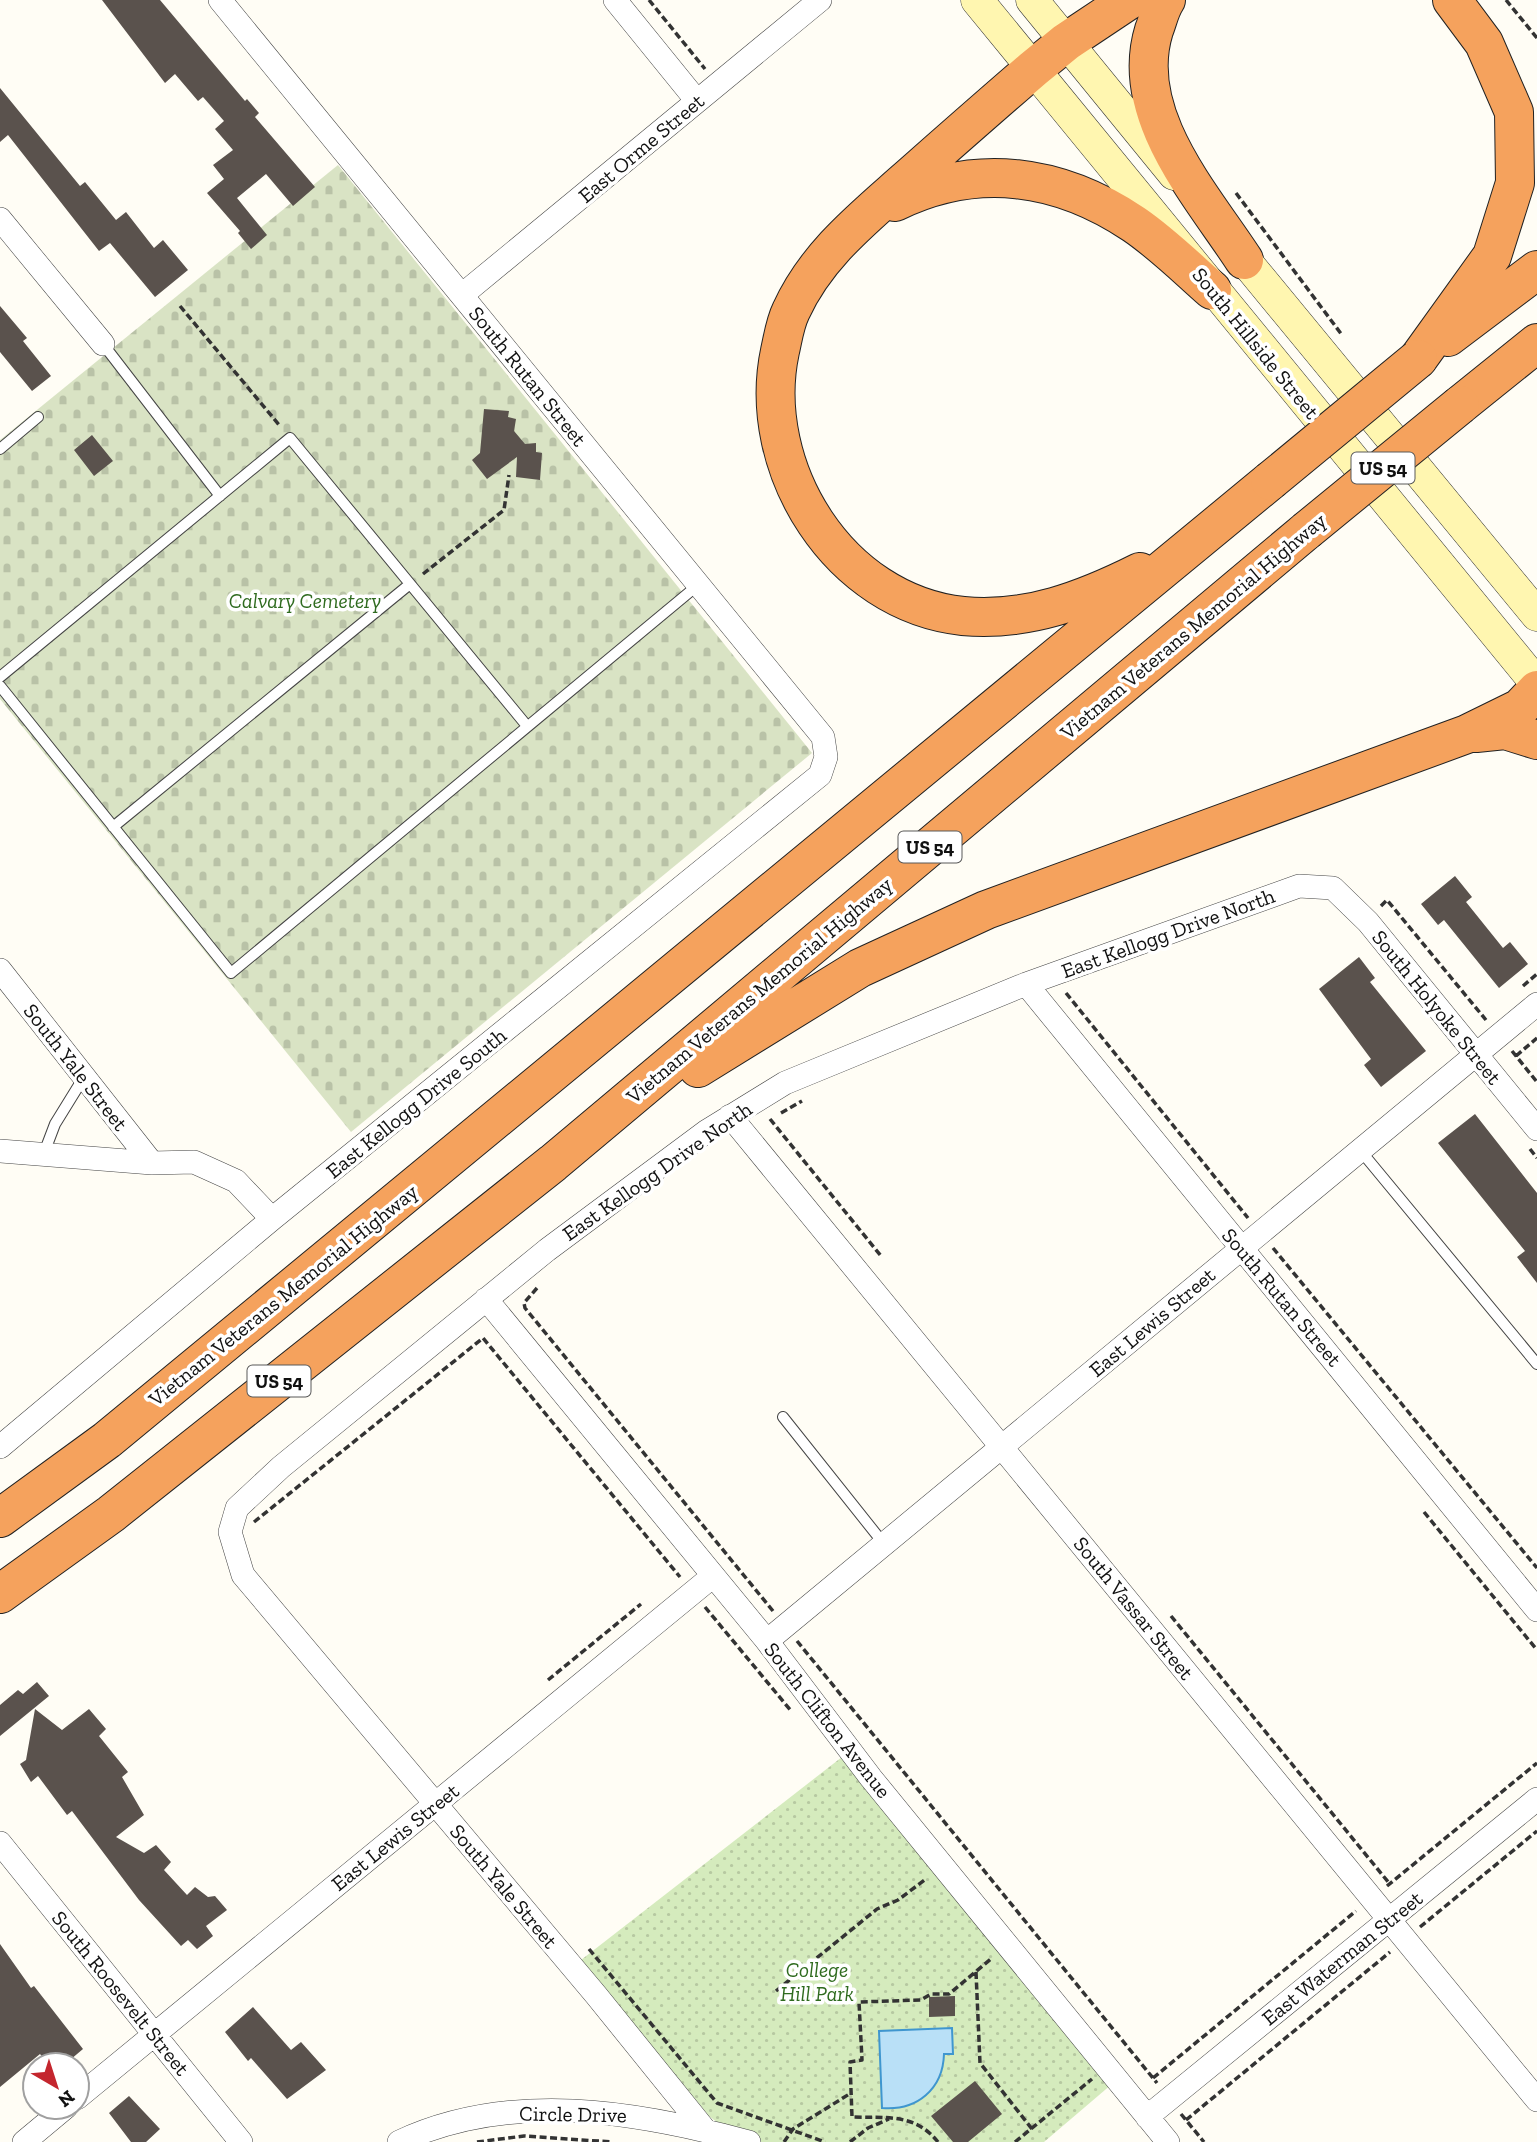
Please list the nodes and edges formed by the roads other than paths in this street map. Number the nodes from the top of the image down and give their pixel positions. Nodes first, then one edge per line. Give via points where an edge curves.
1 (220, 0) edge
2 (615, 0) edge
3 (820, 0) edge
4 (976, 0) edge
5 (1032, 0) edge
6 (1129, 0) edge
7 (1166, 0) edge
8 (1452, 0) edge
9 (1066, 42) junction
10 (1033, 69) junction
11 (697, 101) junction
12 (0, 219) edge
13 (859, 222) junction
14 (1244, 260) junction
15 (1537, 270) edge
16 (1212, 290) junction
17 (462, 295) junction
18 (1537, 343) edge
19 (103, 344) joint
20 (1418, 359) junction
21 (38, 417) dead end
22 (0, 449) edge
23 (220, 496) junction
24 (1183, 551) junction
25 (410, 584) junction
26 (698, 585) junction
27 (1537, 615) edge
28 (0, 677) edge
29 (1537, 684) edge
30 (0, 686) edge
31 (1537, 690) edge
32 (527, 726) junction
33 (1467, 734) junction
34 (1537, 740) edge
35 (826, 757) joint
36 (113, 827) junction
37 (1333, 888) joint
38 (0, 970) edge
39 (1026, 984) junction
40 (1537, 1004) edge
41 (1476, 1054) junction
42 (84, 1077) junction
43 (730, 1116) junction
44 (1537, 1129) edge
45 (1360, 1150) junction
46 (0, 1151) edge
47 (44, 1153) junction
48 (152, 1163) junction
49 (553, 1163) junction
50 (272, 1219) junction
51 (1241, 1248) junction
52 (486, 1299) junction
53 (1537, 1364) edge
54 (783, 1417) dead end
55 (1002, 1446) junction
56 (0, 1447) edge
57 (0, 1518) edge
58 (239, 1532) joint
59 (884, 1544) junction
60 (713, 1576) junction
61 (0, 1594) edge
62 (1537, 1610) edge
63 (767, 1641) junction
64 (1537, 1799) edge
65 (435, 1805) junction
66 (0, 1843) edge
67 (1390, 1919) junction
68 (154, 2034) junction
69 (91, 2086) edge
70 (1537, 2100) edge
71 (1147, 2117) junction
72 (49, 2121) edge
73 (705, 2130) junction
74 (23, 2142) edge
75 (241, 2142) edge
76 (399, 2142) edge
77 (749, 2142) edge
78 (1168, 2142) edge

1 - 17 street, South Rutan Street
2 - 11 street
3 - 11 street, East Orme Street
4 - 10 main road, South Hillside Street
5 - 9 main road, South Hillside Street
6 - 9 highway
7 - 14 highway via 1149,48 1150,91 1174,154
8 - 20 highway via 1484,43 1514,112 1515,183 1492,256
9 - 10 highway
9 - 14 main road, South Hillside Street
10 - 13 highway
10 - 16 main road, South Hillside Street
11 - 17 street, East Orme Street
12 - 19 street
13 - 16 highway via 942,184 979,178 1039,181 1088,199 1135,226
13 - 24 highway via 806,280 789,314 776,368 774,405 789,476 803,504 838,551 906,599 960,615 996,618 1068,605
14 - 27 main road, South Hillside Street
15 - 20 highway, Vietnam Veterans Memorial Highway / US 54
16 - 29 main road, South Hillside Street
17 - 26 street, South Rutan Street
18 - 49 highway, Vietnam Veterans Memorial Highway / US 54, bridge
19 - 23 lane
20 - 24 highway, Vietnam Veterans Memorial Highway / US 54, bridge
21 - 22 lane
23 - 25 lane via 290,438
23 - 28 lane
24 - 57 highway, Vietnam Veterans Memorial Highway / US 54 via 107,1440
25 - 32 lane
25 - 36 lane
26 - 32 lane
26 - 35 street, South Rutan Street via 823,737
30 - 36 lane
31 - 33 highway via 1520,709
32 - 36 lane via 231,973
33 - 34 highway via 1505,730
33 - 49 highway via 986,910 872,962 736,1043
35 - 50 street, East Kellogg Drive South via 820,775
37 - 39 street, East Kellogg Drive North via 1300,886
37 - 41 street, South Holyoke Street via 1368,922
38 - 42 street, South Yale Street
39 - 43 street, East Kellogg Drive North via 785,1083
39 - 51 street, South Rutan Street
40 - 41 street, East Lewis Street
41 - 44 street, South Holyoke Street
41 - 45 street, East Lewis Street
42 - 47 lane
42 - 48 street, South Yale Street
43 - 52 street, East Kellogg Drive North
43 - 55 street, South Vassar Street
45 - 51 street, East Lewis Street
45 - 53 lane
46 - 47 street
47 - 48 street
48 - 50 street via 194,1162 236,1181
49 - 61 highway, Vietnam Veterans Memorial Highway / US 54 via 111,1514
50 - 56 street, East Kellogg Drive South
51 - 55 street, East Lewis Street
51 - 62 street, South Rutan Street
52 - 58 street, East Kellogg Drive North via 237,1508 230,1532
52 - 60 street, South Clifton Avenue
54 - 59 lane
55 - 59 street, East Lewis Street
55 - 67 street, South Vassar Street
58 - 65 street, South Yale Street via 243,1575
59 - 63 street, East Lewis Street
60 - 63 street, South Clifton Avenue
60 - 65 street, East Lewis Street
63 - 71 street, South Clifton Avenue via 871,1777
64 - 67 street, East Waterman Street
65 - 68 street, East Lewis Street
65 - 73 street, South Yale Street
66 - 68 street, South Roosevelt Street
67 - 70 street, South Vassar Street
67 - 71 street, East Waterman Street
68 - 69 street, East Lewis Street
68 - 75 street, South Roosevelt Street
71 - 78 street, South Clifton Avenue
72 - 74 street
73 - 76 street, Circle Drive via 629,2114 517,2112 470,2116
73 - 77 street, Circle Drive

